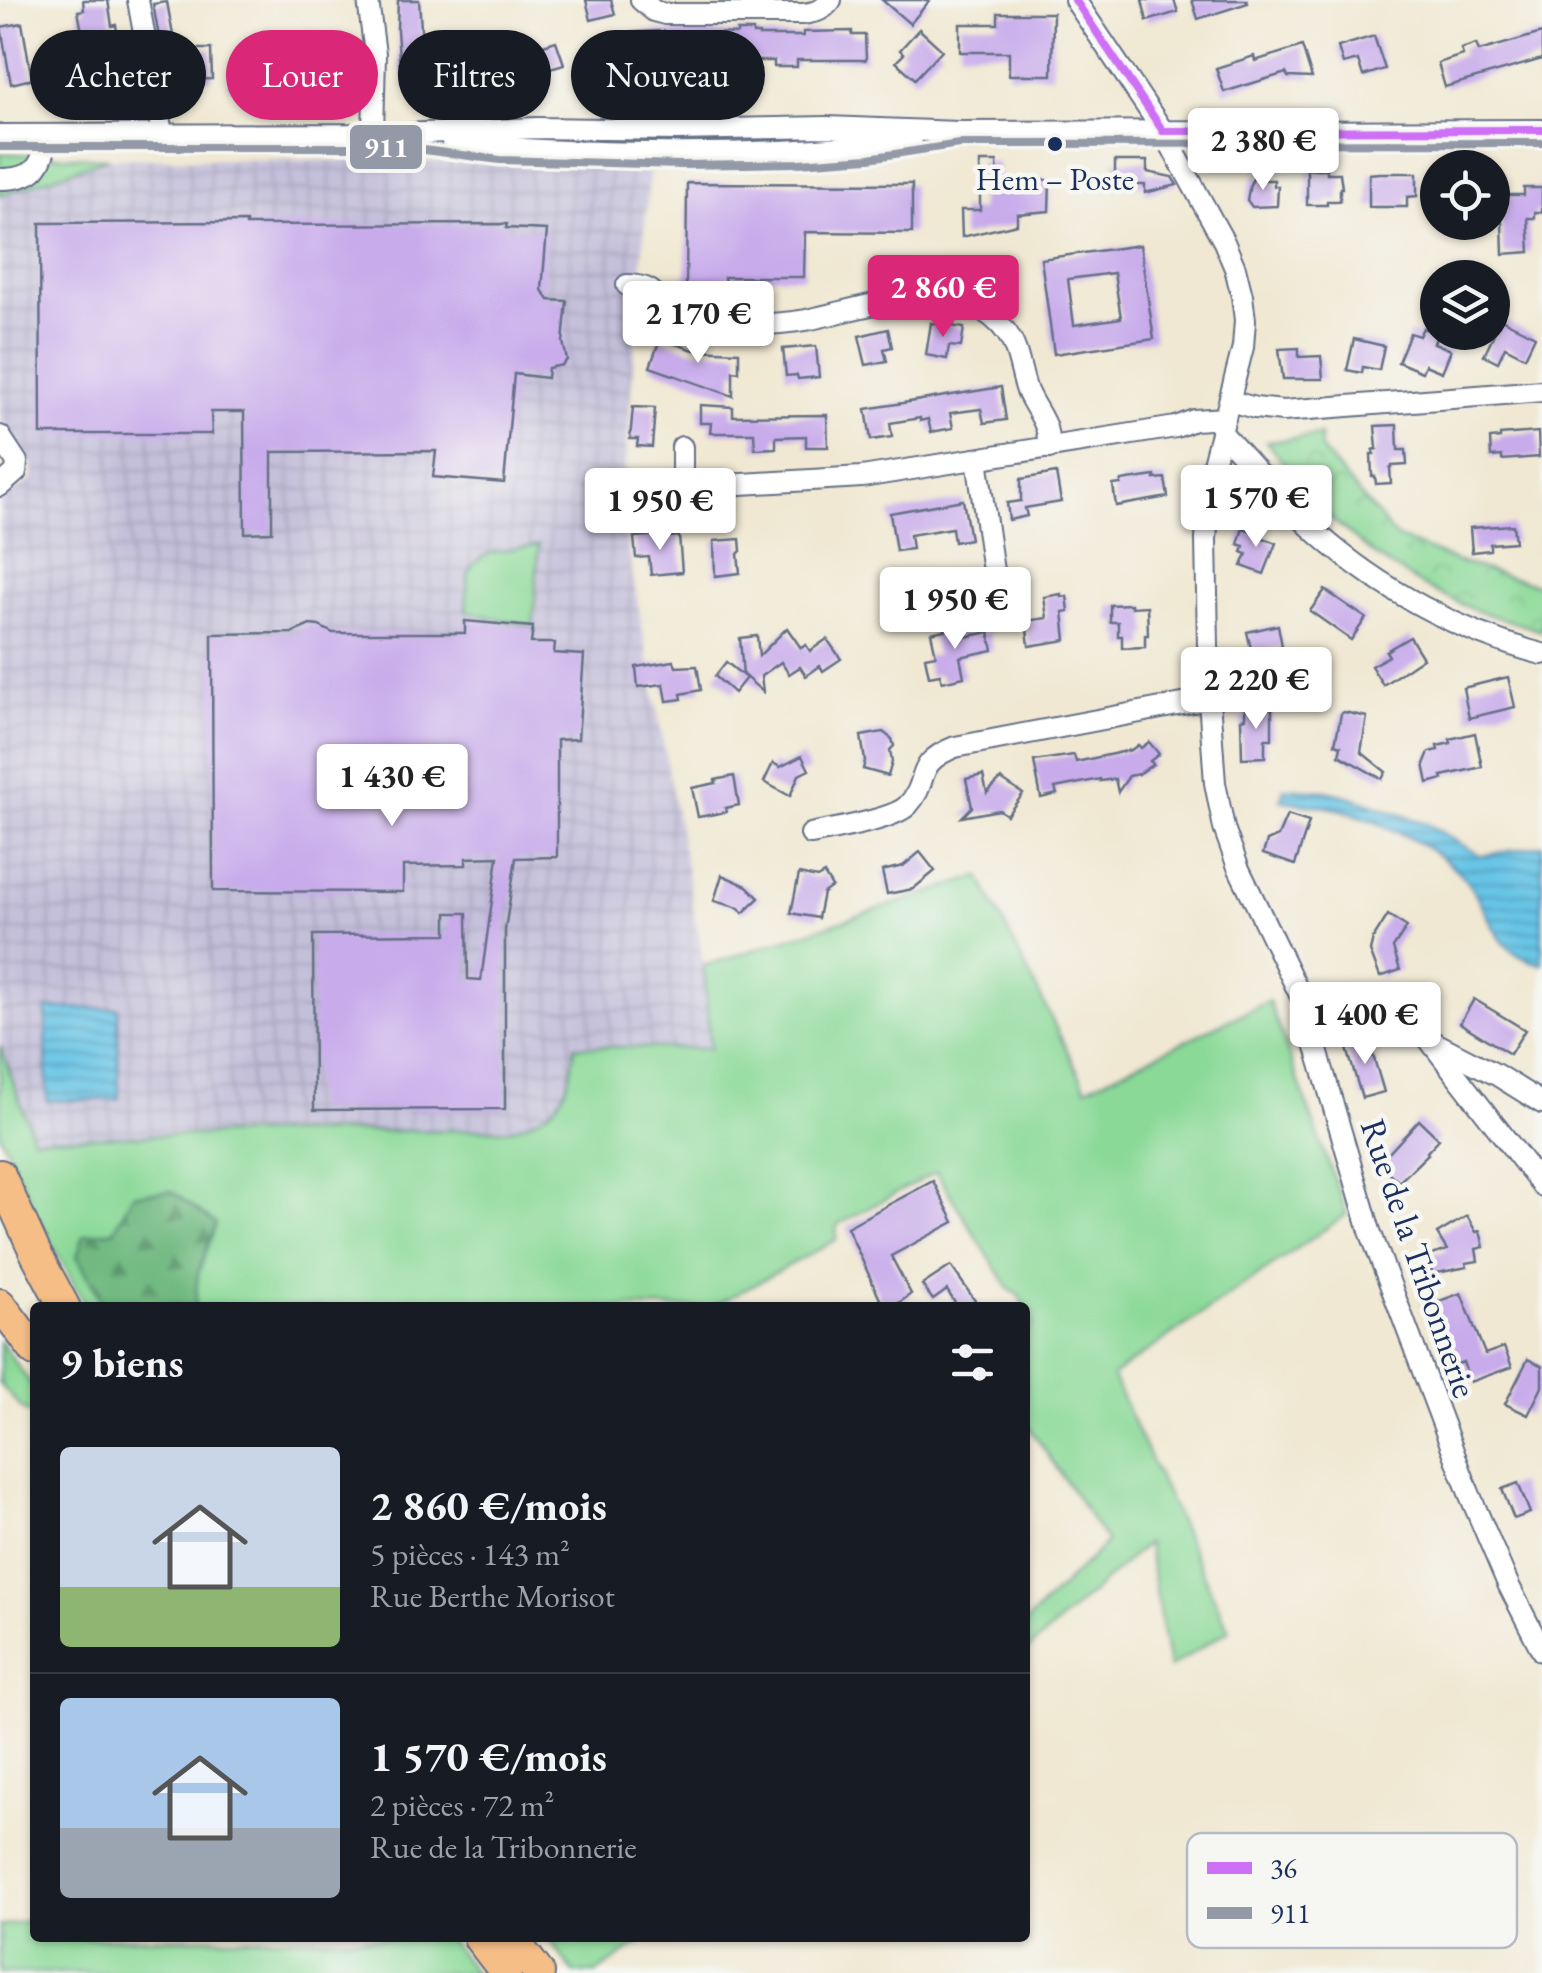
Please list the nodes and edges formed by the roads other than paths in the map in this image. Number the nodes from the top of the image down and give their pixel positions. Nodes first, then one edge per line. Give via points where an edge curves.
1 (138, 0) edge
2 (368, 0) edge
3 (641, 0) edge
4 (831, 0) edge
5 (1078, 1) edge
6 (1542, 130) edge
7 (1163, 131) junction
8 (162, 134) junction
9 (373, 134) junction
10 (0, 135) edge
11 (48, 135) junction
12 (0, 179) edge
13 (627, 285) dead end
14 (1542, 390) edge
15 (1224, 424) junction
16 (0, 436) edge
17 (682, 447) dead end
18 (1049, 448) junction
19 (977, 459) junction
20 (0, 486) edge
21 (682, 487) junction
22 (640, 490) dead end
23 (998, 606) dead end
24 (1542, 654) edge
25 (1208, 699) junction
26 (811, 834) dead end
27 (1305, 1010) junction
28 (1430, 1041) junction
29 (1542, 1103) edge
30 (0, 1174) edge
31 (1542, 1186) edge
32 (61, 1302) edge
33 (0, 1304) edge
34 (30, 1344) edge
35 (1542, 1651) edge
36 (483, 1942) edge
37 (515, 1942) edge
38 (506, 1973) edge
39 (539, 1973) edge

1 - 8 street
2 - 9 street
3 - 4 street via 666,14 817,12
5 - 7 street, Rue de la Tribonnerie
6 - 7 street
7 - 9 street via 536,128
7 - 15 street, Rue de la Tribonnerie via 1240,282 1245,332
8 - 9 street
8 - 11 street
10 - 11 street
11 - 12 street via 38,168
13 - 18 street via 650,289 680,318 726,324 791,322 911,298 970,304 1014,343
14 - 15 street via 1255,408
15 - 18 street via 1194,420
15 - 24 street via 1308,524 1366,570 1462,625
15 - 25 street, Rue de la Tribonnerie via 1208,499
16 - 20 street via 17,462
17 - 21 street
18 - 19 street
19 - 21 street via 862,477
19 - 23 street
21 - 22 street
25 - 26 street via 956,747 929,762 902,809
25 - 27 street, Rue de la Tribonnerie via 1224,828
27 - 28 street via 1327,1002 1377,1008
27 - 35 street, Rue de la Tribonnerie via 1378,1255 1469,1494
28 - 29 street
28 - 31 street
30 - 32 highway
33 - 34 highway
36 - 38 highway
37 - 39 highway

